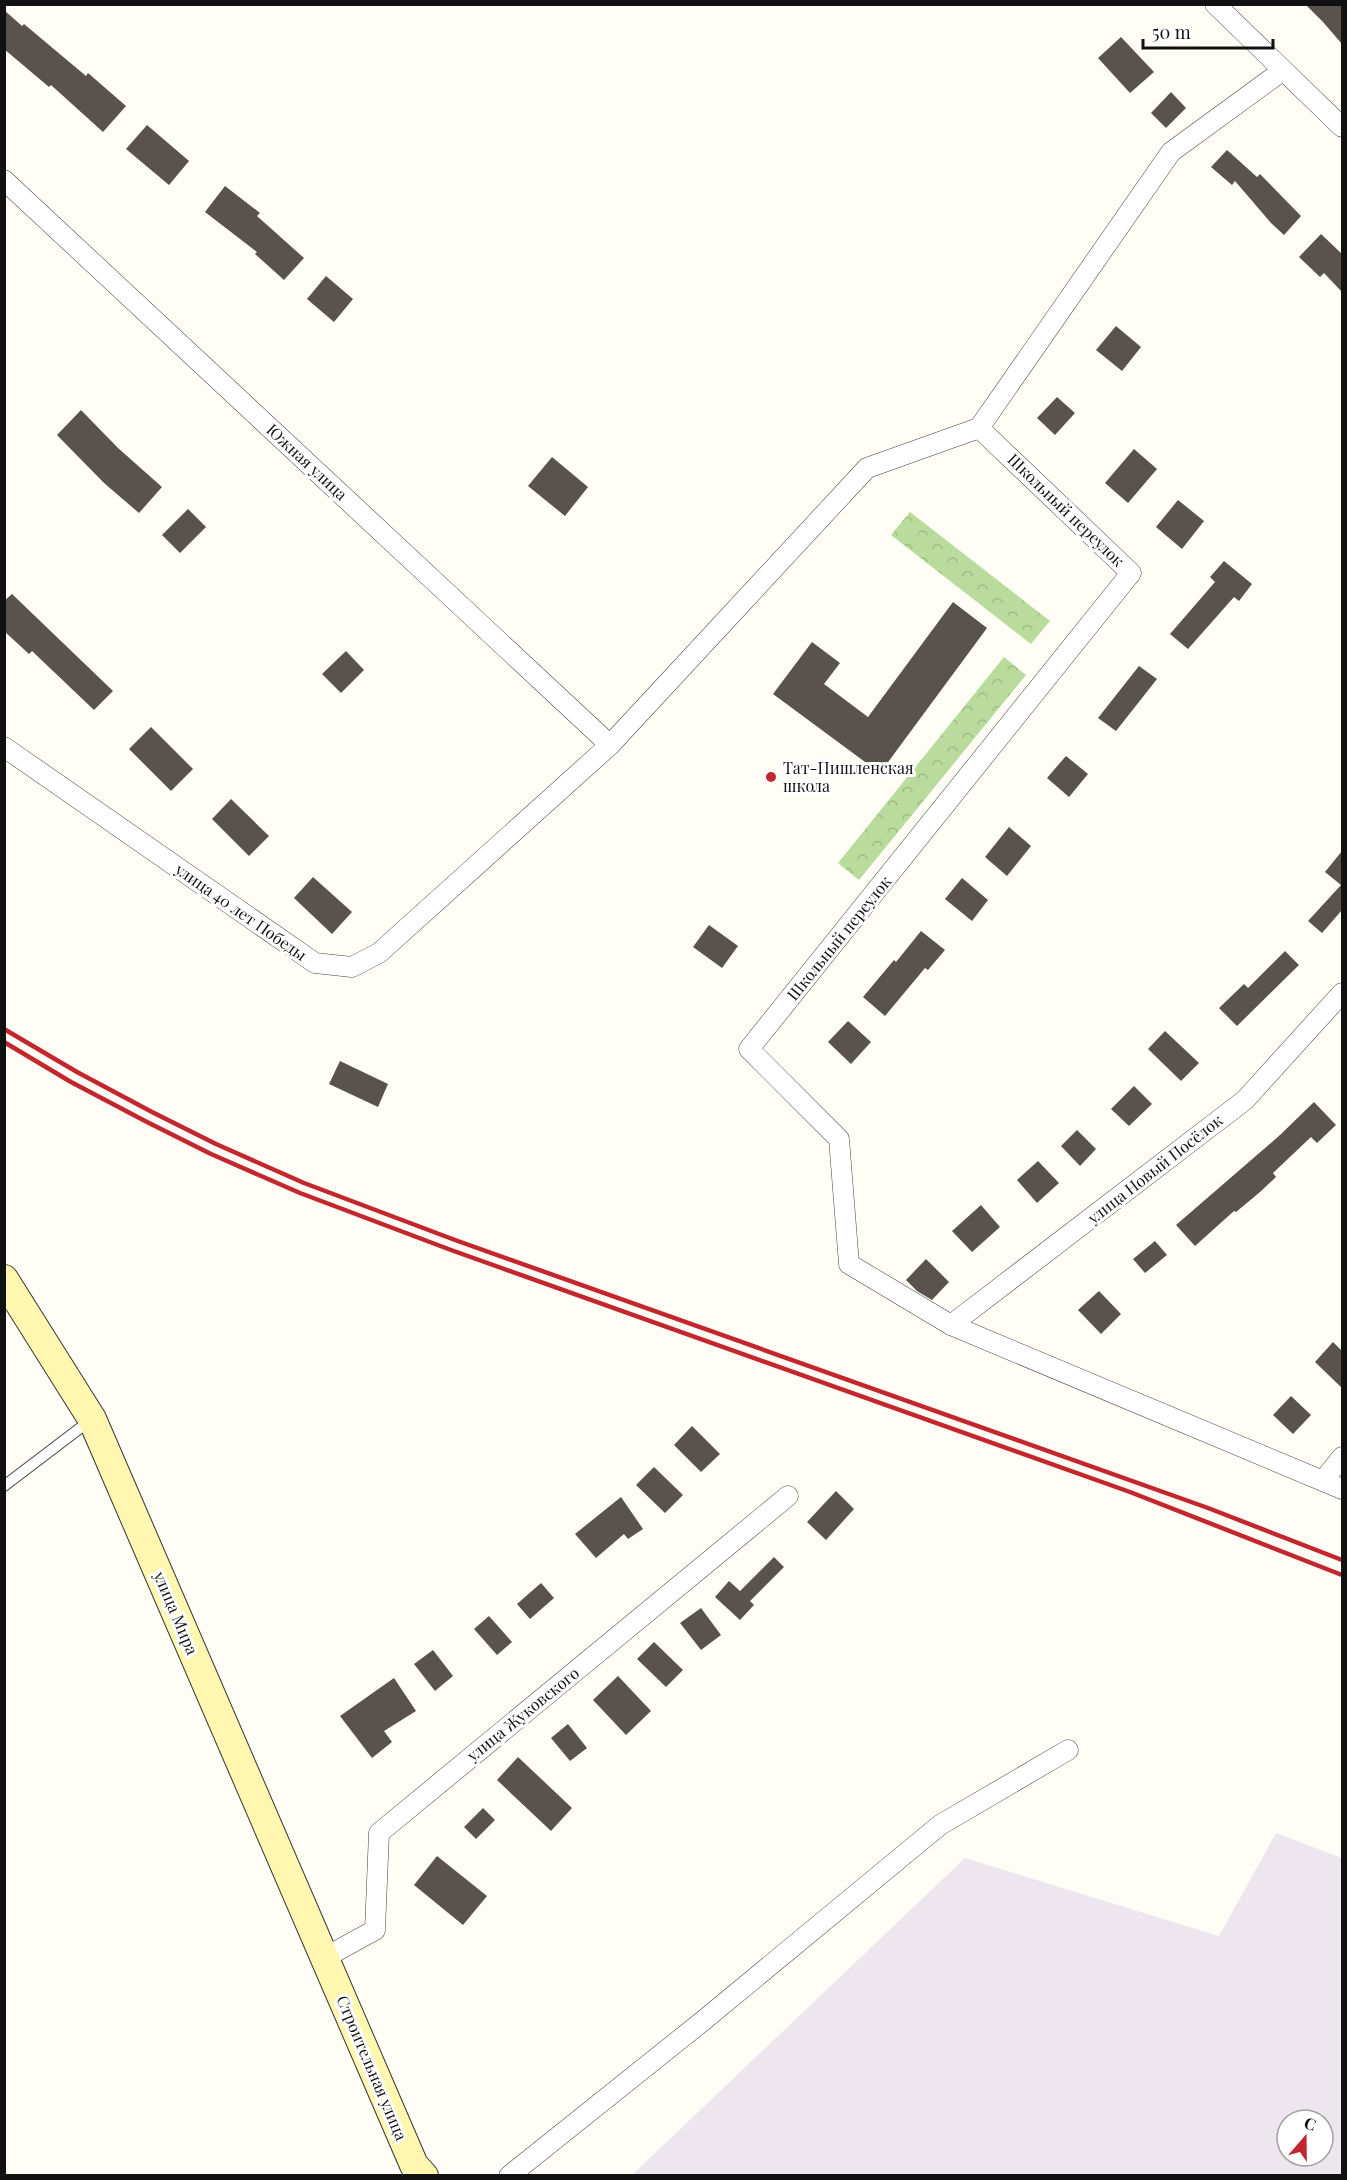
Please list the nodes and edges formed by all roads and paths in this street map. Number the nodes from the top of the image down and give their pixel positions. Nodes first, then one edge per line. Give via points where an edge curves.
1 (1215, 4) edge
2 (1282, 71) junction
3 (1342, 128) edge
4 (4, 180) edge
5 (979, 428) junction
6 (610, 745) junction
7 (4, 747) edge
8 (1342, 993) edge
9 (4, 1279) edge
10 (951, 1325) junction
11 (92, 1419) junction
12 (1342, 1457) edge
13 (1323, 1481) junction
14 (4, 1486) edge
15 (1342, 1489) edge
16 (788, 1496) dead end
17 (1068, 1750) dead end
18 (324, 1958) junction
19 (424, 2175) edge
20 (509, 2175) edge

1 - 2 street
2 - 3 street
2 - 5 street via 1171,152
4 - 6 street, Южная улица
5 - 6 street, улица 40 лет Победы via 867,468
5 - 10 street, Школьный переулок via 1131,573 749,1049 839,1138 849,1264
6 - 7 street, улица 40 лет Победы via 380,953 352,967 315,963
8 - 10 street, улица Новый Посёлок via 1245,1100
9 - 11 street, улица Мира
10 - 13 street
11 - 14 lane
11 - 18 street, улица Мира
12 - 13 street
13 - 15 street
16 - 18 street, улица Жуковского via 379,1833 375,1930
17 - 20 street via 940,1825
18 - 19 street, Строительная улица via 414,2165

